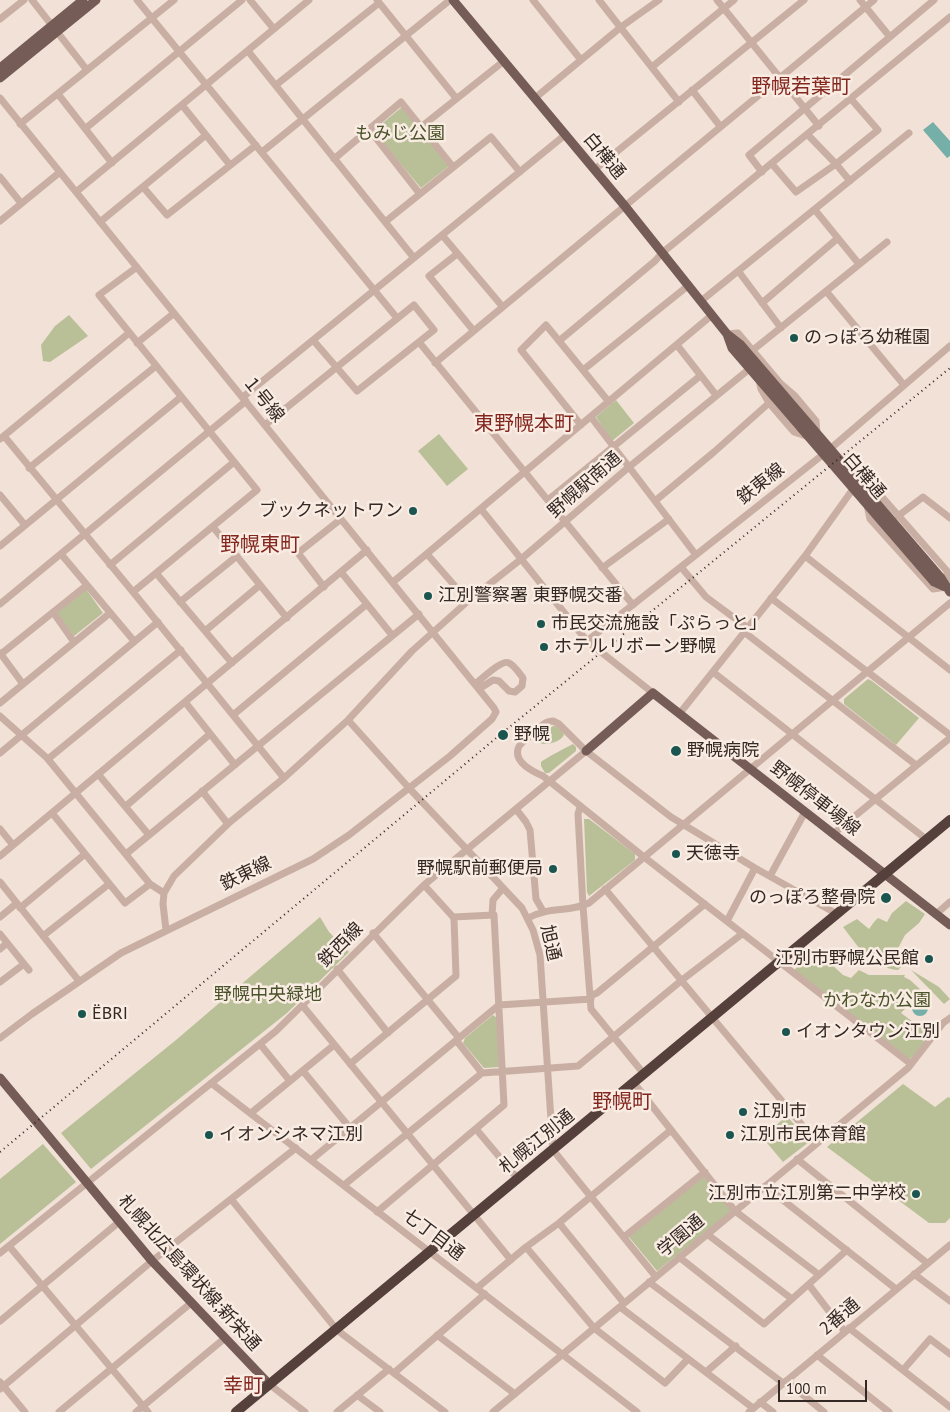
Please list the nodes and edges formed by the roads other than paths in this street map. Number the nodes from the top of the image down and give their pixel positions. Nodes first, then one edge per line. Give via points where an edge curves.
1 (24, 0) edge
2 (32, 0) edge
3 (83, 0) edge
4 (96, 0) edge
5 (137, 0) edge
6 (174, 0) edge
7 (242, 0) edge
8 (250, 0) edge
9 (309, 0) edge
10 (452, 0) edge
11 (534, 0) edge
12 (600, 0) edge
13 (659, 0) edge
14 (717, 0) edge
15 (734, 0) edge
16 (804, 0) edge
17 (860, 0) edge
18 (874, 0) edge
19 (934, 0) edge
20 (378, 1) edge
21 (866, 7) junction
22 (724, 9) junction
23 (950, 17) edge
24 (152, 18) junction
25 (0, 19) edge
26 (621, 27) junction
27 (55, 28) junction
28 (274, 29) junction
29 (406, 36) junction
30 (890, 37) junction
31 (752, 43) junction
32 (179, 50) junction
33 (248, 51) junction
34 (581, 60) junction
35 (504, 61) junction
36 (652, 67) junction
37 (0, 68) edge
38 (87, 70) junction
39 (0, 78) edge
40 (780, 78) junction
41 (207, 85) junction
42 (276, 86) junction
43 (692, 90) junction
44 (58, 94) junction
45 (0, 98) edge
46 (456, 98) junction
47 (535, 98) junction
48 (851, 99) junction
49 (679, 102) junction
50 (182, 105) junction
51 (805, 109) junction
52 (302, 120) junction
53 (20, 124) junction
54 (720, 126) junction
55 (819, 126) junction
56 (421, 127) junction
57 (86, 128) junction
58 (369, 129) junction
59 (909, 133) dead end
60 (206, 135) junction
61 (565, 135) junction
62 (808, 135) junction
63 (256, 145) junction
64 (262, 152) junction
65 (334, 159) junction
66 (112, 162) junction
67 (772, 164) junction
68 (836, 164) junction
69 (230, 166) junction
70 (453, 167) junction
71 (594, 170) junction
72 (60, 172) junction
73 (520, 172) junction
74 (762, 172) junction
75 (0, 177) edge
76 (850, 181) junction
77 (144, 187) junction
78 (76, 192) junction
79 (420, 194) junction
80 (21, 204) junction
81 (624, 205) junction
82 (815, 210) junction
83 (0, 221) edge
84 (100, 222) junction
85 (385, 222) junction
86 (442, 235) junction
87 (838, 238) junction
88 (887, 242) dead end
89 (662, 253) junction
90 (458, 254) junction
91 (414, 258) junction
92 (860, 264) junction
93 (136, 267) junction
94 (739, 272) junction
95 (689, 285) junction
96 (375, 290) junction
97 (826, 291) junction
98 (701, 301) junction
99 (762, 303) junction
100 (502, 306) junction
101 (173, 314) junction
102 (712, 315) junction
103 (398, 318) junction
104 (781, 328) junction
105 (474, 330) junction
106 (129, 333) junction
107 (727, 334) junction
108 (312, 340) junction
109 (559, 341) junction
110 (419, 342) junction
111 (137, 343) junction
112 (677, 345) junction
113 (950, 346) edge
114 (753, 350) junction
115 (435, 362) junction
116 (156, 366) junction
117 (753, 366) junction
118 (336, 368) junction
119 (583, 370) junction
120 (700, 376) junction
121 (759, 380) junction
122 (904, 385) junction
123 (716, 395) junction
124 (181, 397) junction
125 (244, 399) junction
126 (609, 402) junction
127 (769, 404) junction
128 (591, 417) junction
129 (265, 425) junction
130 (581, 425) junction
131 (209, 432) junction
132 (813, 435) junction
133 (2, 438) edge
134 (613, 446) junction
135 (827, 451) junction
136 (234, 462) junction
137 (629, 467) junction
138 (29, 468) junction
139 (524, 473) junction
140 (852, 474) junction
141 (853, 489) junction
142 (0, 495) edge
143 (56, 500) junction
144 (548, 500) junction
145 (655, 501) junction
146 (481, 509) junction
147 (898, 516) junction
148 (950, 518) edge
149 (341, 519) junction
150 (668, 519) junction
151 (565, 522) junction
152 (25, 525) junction
153 (213, 526) junction
154 (84, 534) junction
155 (0, 546) edge
156 (367, 550) junction
157 (61, 554) junction
158 (427, 554) junction
159 (696, 555) junction
160 (237, 556) junction
161 (805, 556) junction
162 (520, 560) junction
163 (110, 564) junction
164 (681, 567) junction
165 (602, 568) junction
166 (341, 572) junction
167 (156, 574) junction
168 (393, 582) junction
169 (86, 585) junction
170 (260, 585) junction
171 (324, 587) junction
172 (948, 590) edge
173 (133, 592) junction
174 (771, 598) junction
175 (468, 601) junction
176 (180, 602) junction
177 (950, 603) edge
178 (0, 604) edge
179 (367, 604) junction
180 (633, 605) junction
181 (53, 612) junction
182 (110, 613) junction
183 (419, 614) junction
184 (287, 618) junction
185 (158, 622) junction
186 (746, 630) junction
187 (204, 631) junction
188 (434, 632) junction
189 (392, 635) junction
190 (908, 638) junction
191 (587, 641) junction
192 (74, 642) junction
193 (134, 642) junction
194 (180, 650) junction
195 (0, 653) edge
196 (232, 664) junction
197 (950, 670) edge
198 (868, 671) junction
199 (713, 672) junction
200 (24, 684) junction
201 (208, 684) junction
202 (477, 686) junction
203 (653, 693) junction
204 (834, 700) junction
205 (185, 702) junction
206 (0, 703) edge
207 (680, 713) junction
208 (233, 714) junction
209 (0, 716) edge
210 (492, 719) joint
211 (348, 720) junction
212 (210, 734) junction
213 (793, 734) junction
214 (21, 735) junction
215 (950, 736) edge
216 (258, 746) junction
217 (586, 751) junction
218 (0, 753) edge
219 (48, 759) junction
220 (235, 764) junction
221 (916, 765) junction
222 (751, 769) junction
223 (98, 774) junction
224 (284, 778) junction
225 (549, 782) junction
226 (409, 788) junction
227 (202, 791) junction
228 (75, 794) junction
229 (875, 799) junction
230 (126, 806) junction
231 (580, 807) junction
232 (516, 809) junction
233 (805, 812) junction
234 (52, 813) junction
235 (950, 820) edge
236 (228, 824) junction
237 (684, 824) junction
238 (0, 829) edge
239 (833, 834) junction
240 (149, 835) junction
241 (926, 839) junction
242 (13, 845) junction
243 (466, 850) junction
244 (85, 854) junction
245 (126, 854) junction
246 (0, 856) edge
247 (644, 857) junction
248 (755, 868) junction
249 (886, 874) junction
250 (770, 876) junction
251 (0, 882) edge
252 (109, 884) junction
253 (150, 884) junction
254 (424, 885) junction
255 (503, 888) junction
256 (605, 889) junction
257 (164, 893) junction
258 (950, 902) edge
259 (705, 904) junction
260 (19, 906) junction
261 (583, 906) junction
262 (543, 911) junction
263 (836, 914) junction
264 (936, 914) junction
265 (492, 915) junction
266 (0, 917) edge
267 (453, 917) junction
268 (528, 918) junction
269 (726, 922) junction
270 (950, 925) edge
271 (166, 930) junction
272 (373, 933) junction
273 (0, 934) edge
274 (742, 934) junction
275 (43, 936) junction
276 (7, 943) junction
277 (654, 947) junction
278 (0, 949) edge
279 (779, 962) junction
280 (337, 969) junction
281 (682, 980) junction
282 (0, 982) edge
283 (79, 982) junction
284 (591, 998) junction
285 (428, 1000) junction
286 (543, 1001) junction
287 (302, 1005) junction
288 (499, 1005) junction
289 (713, 1017) junction
290 (950, 1018) edge
291 (388, 1033) junction
292 (613, 1036) junction
293 (0, 1038) edge
294 (457, 1039) junction
295 (260, 1044) junction
296 (334, 1045) junction
297 (350, 1064) junction
298 (912, 1064) junction
299 (547, 1068) junction
300 (302, 1071) junction
301 (503, 1072) junction
302 (482, 1073) junction
303 (644, 1074) junction
304 (0, 1078) edge
305 (290, 1081) junction
306 (211, 1083) junction
307 (634, 1083) junction
308 (382, 1102) junction
309 (251, 1113) junction
310 (350, 1128) junction
311 (476, 1129) junction
312 (671, 1130) junction
313 (408, 1134) junction
314 (817, 1143) junction
315 (296, 1148) junction
316 (553, 1150) junction
317 (797, 1159) junction
318 (311, 1160) junction
319 (434, 1165) junction
320 (705, 1172) junction
321 (518, 1179) junction
322 (86, 1182) junction
323 (344, 1185) junction
324 (764, 1186) junction
325 (591, 1197) junction
326 (231, 1199) junction
327 (735, 1211) junction
328 (377, 1212) junction
329 (474, 1214) junction
330 (119, 1222) junction
331 (559, 1223) junction
332 (707, 1234) junction
333 (624, 1238) junction
334 (950, 1244) edge
335 (10, 1246) junction
336 (526, 1247) junction
337 (847, 1250) junction
338 (430, 1252) junction
339 (0, 1254) edge
340 (679, 1257) junction
341 (510, 1260) junction
342 (152, 1261) junction
343 (927, 1263) junction
344 (818, 1274) junction
345 (914, 1274) junction
346 (656, 1277) junction
347 (649, 1282) junction
348 (809, 1285) junction
349 (43, 1286) junction
350 (477, 1288) junction
351 (896, 1289) junction
352 (485, 1294) junction
353 (792, 1299) junction
354 (950, 1301) edge
355 (191, 1303) junction
356 (622, 1305) junction
357 (0, 1321) edge
358 (75, 1325) junction
359 (594, 1328) junction
360 (337, 1330) junction
361 (847, 1330) junction
362 (437, 1335) junction
363 (225, 1338) junction
364 (736, 1346) junction
365 (563, 1354) junction
366 (950, 1354) edge
367 (817, 1355) junction
368 (688, 1359) junction
369 (111, 1368) junction
370 (903, 1370) junction
371 (391, 1371) junction
372 (706, 1372) junction
373 (785, 1382) junction
374 (269, 1384) junction
375 (1, 1386) edge
376 (515, 1394) junction
377 (357, 1395) junction
378 (760, 1402) junction
379 (950, 1407) edge
380 (145, 1409) edge
381 (751, 1410) edge
382 (25, 1412) edge
383 (59, 1412) edge
384 (136, 1412) edge
385 (236, 1412) edge
386 (305, 1412) edge
387 (337, 1412) edge
388 (380, 1412) edge
389 (445, 1412) edge
390 (493, 1412) edge
391 (637, 1412) edge
392 (773, 1412) edge
393 (824, 1412) edge
394 (889, 1412) edge

1 - 25 street
2 - 27 street
3 - 27 main road
4 - 27 main road
5 - 24 street
6 - 24 street
7 - 32 street
8 - 28 street
9 - 28 street
10 - 29 street
10 - 35 main road, 白樺通
11 - 34 street
12 - 26 street
13 - 26 street
14 - 22 street
15 - 22 street
16 - 31 street
17 - 21 street
18 - 21 street
19 - 30 street
20 - 29 street
20 - 42 street
21 - 30 street
21 - 40 street
22 - 31 street
22 - 36 street
23 - 48 street
24 - 32 street
24 - 38 street
26 - 34 street
26 - 36 street
27 - 37 main road
27 - 38 street
27 - 39 main road
28 - 33 street
29 - 46 street
29 - 52 street
30 - 51 street
31 - 40 street
31 - 43 street
32 - 41 street
32 - 57 street
33 - 41 street
33 - 42 street
34 - 47 street
35 - 46 street
35 - 47 main road, 白樺通
36 - 49 street
38 - 44 street
40 - 51 street
40 - 54 street
41 - 50 street
41 - 63 street
42 - 52 street
43 - 49 street
43 - 54 street
44 - 53 street
44 - 57 street
45 - 53 street, １号線
46 - 56 street
47 - 61 main road, 白樺通
48 - 55 street
48 - 68 street via 878,130
49 - 71 street
50 - 60 street
50 - 66 street
51 - 55 street
51 - 74 street via 749,155
52 - 64 street
52 - 65 street
53 - 72 street, １号線
54 - 81 street
55 - 62 street
56 - 58 street via 401,102
56 - 70 street
57 - 66 street
58 - 65 street
58 - 79 street
59 - 76 street
60 - 69 street
60 - 77 street
61 - 71 main road, 白樺通
61 - 73 street
62 - 67 street
62 - 68 street
63 - 64 street
63 - 69 street
64 - 96 street
65 - 85 street
66 - 78 street
67 - 68 street via 796,192
67 - 74 street
68 - 76 street
69 - 77 street via 167,215
70 - 73 street via 491,137
70 - 79 street
71 - 81 main road, 白樺通
72 - 78 street, １号線
72 - 80 street
73 - 86 street
74 - 89 street
75 - 80 street
76 - 82 street
77 - 84 street
78 - 84 street, １号線
79 - 85 street
80 - 83 street
81 - 89 main road, 白樺通
81 - 100 street
82 - 87 street
82 - 94 street
84 - 93 street, １号線
85 - 91 street
86 - 90 street
86 - 91 street
87 - 92 street
87 - 99 street
88 - 92 street
89 - 95 main road, 白樺通
89 - 109 street
90 - 100 street
90 - 105 street via 429,276
91 - 96 street
92 - 97 street
93 - 101 street, １号線
93 - 106 street via 99,296
94 - 98 street
94 - 99 street
95 - 98 main road, 白樺通
95 - 119 street
96 - 103 street
96 - 108 street
97 - 104 street
97 - 122 street
98 - 102 main road, 白樺通
99 - 104 street
100 - 105 street
101 - 111 street
101 - 125 street, １号線
102 - 107 main road, 白樺通
102 - 112 street
103 - 110 street via 414,305 434,330
103 - 118 street
104 - 114 street
105 - 115 street
106 - 111 street
106 - 133 street
107 - 114 street via 738,333
107 - 117 main road, 白樺通 via 740,344
108 - 118 street
108 - 125 street
109 - 119 street
109 - 130 street via 546,325 521,350
110 - 115 street
110 - 118 street via 357,391
111 - 116 street
112 - 120 street
112 - 126 street
113 - 122 street, 鉄東線
114 - 132 street via 816,421
115 - 139 street
116 - 124 street
116 - 138 street
117 - 121 main road, 白樺通
117 - 123 street, 野幌駅南通
117 - 132 main road, 白樺通
118 - 129 street
119 - 126 street
120 - 123 street
120 - 134 street
121 - 127 street
121 - 132 main road, 白樺通
122 - 135 street, 鉄東線
123 - 137 street, 野幌駅南通
124 - 131 street
124 - 143 street
125 - 129 street, １号線
125 - 131 street
126 - 128 street
127 - 132 street via 794,432
127 - 145 street
128 - 130 street
128 - 134 street
129 - 149 street, １号線
130 - 139 street
131 - 136 street
131 - 154 street
132 - 135 main road, 白樺通
133 - 138 street
134 - 137 street
134 - 144 street
135 - 140 main road, 白樺通
135 - 141 main road, 白樺通
135 - 159 street, 鉄東線
136 - 153 street via 257,490
136 - 163 street
137 - 145 street
137 - 151 street, 野幌駅南通
138 - 143 street
139 - 144 street
139 - 146 street
140 - 147 street via 869,482
140 - 172 main road, 白樺通
141 - 161 street
141 - 172 main road, 白樺通 via 934,582
142 - 152 street
143 - 152 street
143 - 154 street
144 - 151 street
145 - 150 street
146 - 158 street
146 - 162 street
147 - 148 street via 923,497
147 - 172 street via 947,571
149 - 156 street, １号線
149 - 171 street via 298,553
150 - 159 street
150 - 165 street
151 - 162 street, 野幌駅南通
151 - 165 street
152 - 155 street
153 - 160 street
153 - 167 street
154 - 157 street
154 - 163 street
156 - 166 street
156 - 168 street, １号線
157 - 169 street
157 - 178 street
158 - 168 street
158 - 175 street
159 - 164 street, 鉄東線
160 - 170 street
160 - 176 street
161 - 174 street
161 - 190 street
162 - 175 street, 野幌駅南通
162 - 191 street
163 - 173 street
164 - 180 street, 鉄東線
164 - 186 street via 706,597
165 - 180 street
166 - 171 street
166 - 179 street
167 - 173 street
167 - 176 street
168 - 183 street, １号線
169 - 181 street
169 - 182 street
170 - 184 street
170 - 187 street
171 - 184 street
173 - 185 street
174 - 186 street
174 - 198 street
175 - 188 street, 野幌駅南通
176 - 187 street
177 - 190 street
179 - 189 street
179 - 208 street
180 - 191 street, 鉄東線
181 - 192 street
181 - 195 street
182 - 192 street
182 - 193 street
183 - 188 street, １号線
183 - 189 street
184 - 196 street
185 - 193 street
185 - 194 street
186 - 199 street
186 - 204 street
187 - 196 street
188 - 202 street, １号線
188 - 211 street, 野幌駅南通
189 - 216 street
190 - 197 street
190 - 198 street
191 - 203 street
192 - 200 street
193 - 214 street
194 - 201 street
194 - 219 street
195 - 200 street
196 - 201 street
198 - 204 street
198 - 215 street
199 - 207 street
199 - 213 street
200 - 206 street
201 - 205 street
201 - 208 street
202 - 202 street via 506,662 523,678 522,686 514,692 493,680
202 - 210 street, １号線 via 496,710
203 - 207 main road, 野幌停車場線
203 - 217 main road
204 - 213 street
204 - 221 street
205 - 212 street
205 - 223 street
207 - 222 main road, 野幌停車場線
208 - 216 street
209 - 214 street
210 - 226 street, 鉄東線
211 - 224 street, 野幌駅南通
211 - 226 street, 旭通
212 - 220 street
212 - 230 street
213 - 222 street
213 - 229 street
214 - 218 street
214 - 219 street
215 - 221 street
216 - 220 street
216 - 224 street
217 - 225 street, 鉄西線
217 - 225 street via 559,724 554,721 544,723 520,744 518,754 532,772
217 - 237 street via 670,817
219 - 228 street
220 - 227 street
221 - 229 street
222 - 233 main road, 野幌停車場線
222 - 237 street
223 - 228 street
223 - 230 street
224 - 236 street, 野幌駅南通
225 - 231 street
225 - 232 street, 鉄西線
226 - 243 street, 旭通
226 - 271 street, 鉄東線 via 350,835 313,859
227 - 236 street
227 - 240 street
228 - 234 street
228 - 245 street
229 - 239 street
229 - 241 street
230 - 240 street
231 - 247 street
231 - 261 street
232 - 243 street, 鉄西線
232 - 262 street via 530,830 536,899
233 - 239 main road, 野幌停車場線
233 - 250 street
234 - 242 street
234 - 244 street
235 - 241 highway, 札幌江別通
236 - 257 street, 野幌駅南通 via 174,876
237 - 247 street
237 - 248 street
238 - 242 street
239 - 249 main road, 野幌停車場線
240 - 245 street
241 - 249 highway, 札幌江別通
242 - 246 street
243 - 254 street, 鉄西線
243 - 255 street, 旭通
244 - 252 street
244 - 260 street
245 - 253 street
247 - 256 street
247 - 259 street
248 - 250 street
248 - 269 street
249 - 263 highway, 札幌江別通
249 - 264 main road, 野幌停車場線
250 - 263 street
251 - 260 street
252 - 253 street via 125,903
252 - 275 street
253 - 257 street
254 - 267 street
254 - 272 street, 鉄西線
255 - 265 street via 492,900
255 - 268 street, 旭通
256 - 261 street
256 - 277 street
257 - 271 street
258 - 264 street
259 - 269 street
259 - 277 street
260 - 266 street
260 - 275 street
261 - 262 street
261 - 284 street
262 - 268 street
263 - 279 highway, 札幌江別通
264 - 270 main road, 野幌停車場線
265 - 267 street
265 - 288 street
267 - 285 street via 456,976
268 - 286 street, 旭通 via 538,941
269 - 274 street
271 - 283 street, 鉄東線 via 121,953
272 - 280 street, 鉄西線
272 - 285 street
273 - 276 street
274 - 279 street
274 - 281 street
275 - 283 street
276 - 278 street
276 - 282 street via 26,967
277 - 281 street
277 - 284 street
279 - 289 highway, 札幌江別通
279 - 298 street
280 - 287 street, 鉄西線
280 - 291 street
281 - 289 street
281 - 292 street
283 - 293 street, 鉄東線
284 - 286 street
284 - 292 street via 592,1009
285 - 291 street
285 - 294 street
286 - 288 street
286 - 299 street, 旭通
287 - 295 street, 鉄西線
287 - 296 street
288 - 294 street
288 - 301 street
289 - 303 highway, 札幌江別通
289 - 314 street
290 - 298 street, 学園通
291 - 297 street
292 - 299 street via 578,1066
292 - 303 street
294 - 302 street
294 - 308 street
295 - 305 street
295 - 306 street, 鉄西線
296 - 297 street
296 - 300 street
297 - 308 street
298 - 314 street, 学園通
299 - 301 street
299 - 316 street, 旭通
300 - 305 street
300 - 310 street
301 - 302 street
301 - 311 street via 504,1105
302 - 313 street
303 - 307 highway, 札幌江別通
304 - 322 main road, 札幌北広島環状線;新栄通
305 - 309 street
306 - 309 street, 七丁目通
306 - 322 street, 鉄西線
307 - 312 street
307 - 316 highway, 札幌江別通
308 - 310 street
308 - 313 street
309 - 315 street, 七丁目通
310 - 318 street
311 - 319 street
311 - 321 street
312 - 320 street
312 - 325 street
313 - 319 street
313 - 323 street
314 - 317 street, 学園通
315 - 318 street, 七丁目通
315 - 326 street
316 - 321 highway, 札幌江別通
316 - 325 street
317 - 324 street, 学園通
317 - 343 street
318 - 323 street, 七丁目通
319 - 328 street
319 - 329 street
320 - 327 street
320 - 333 street
321 - 329 highway, 札幌江別通
322 - 330 main road, 札幌北広島環状線;新栄通
322 - 335 street, 鉄西線
323 - 328 street, 七丁目通
324 - 327 street, 学園通
324 - 337 street
325 - 331 street
325 - 333 street
326 - 342 street
326 - 360 street
327 - 332 street, 学園通
327 - 344 street
328 - 338 street, 七丁目通
329 - 338 highway, 札幌江別通
329 - 341 street
330 - 342 main road, 札幌北広島環状線;新栄通
330 - 349 street
331 - 336 street
331 - 356 street
332 - 340 street, 学園通
332 - 353 street
333 - 346 street
334 - 343 street, 2番通
335 - 339 street, 鉄西線
335 - 349 street
336 - 341 street
336 - 359 street
337 - 344 street
337 - 351 street
338 - 350 street, 七丁目通
338 - 360 highway, 札幌江別通
340 - 346 street, 学園通
340 - 353 street via 764,1324
341 - 350 street
342 - 355 main road, 札幌北広島環状線;新栄通
342 - 358 street
343 - 345 street, 2番通
344 - 348 street
345 - 351 street, 2番通
345 - 354 street
346 - 347 street, 学園通
347 - 356 street, 学園通
347 - 364 street
348 - 353 street
348 - 361 street
349 - 357 street
349 - 358 street
350 - 352 street, 七丁目通
351 - 361 street, 2番通
352 - 362 street
352 - 365 street, 七丁目通
355 - 363 main road, 札幌北広島環状線;新栄通
355 - 369 street
356 - 359 street, 学園通
356 - 368 street
358 - 369 street
358 - 375 street
359 - 365 street, 学園通
359 - 368 street via 665,1383
360 - 371 street
360 - 374 highway, 札幌江別通
361 - 367 street, 2番通
361 - 370 street
362 - 371 street
362 - 376 street
363 - 374 main road, 札幌北広島環状線;新栄通
363 - 380 street
364 - 372 street
364 - 373 street
365 - 376 street, 学園通
365 - 391 street, 七丁目通
366 - 370 street via 930,1339
367 - 373 street, 2番通
367 - 394 street
368 - 372 street
369 - 380 street
369 - 383 street
370 - 379 street
371 - 377 street
371 - 389 street
372 - 381 street
373 - 378 street, 2番通
373 - 393 street
374 - 385 highway, 札幌江別通
374 - 386 street
375 - 382 street
376 - 390 street, 学園通
377 - 387 street
377 - 388 street
378 - 381 street, 2番通
378 - 392 street
380 - 384 street

